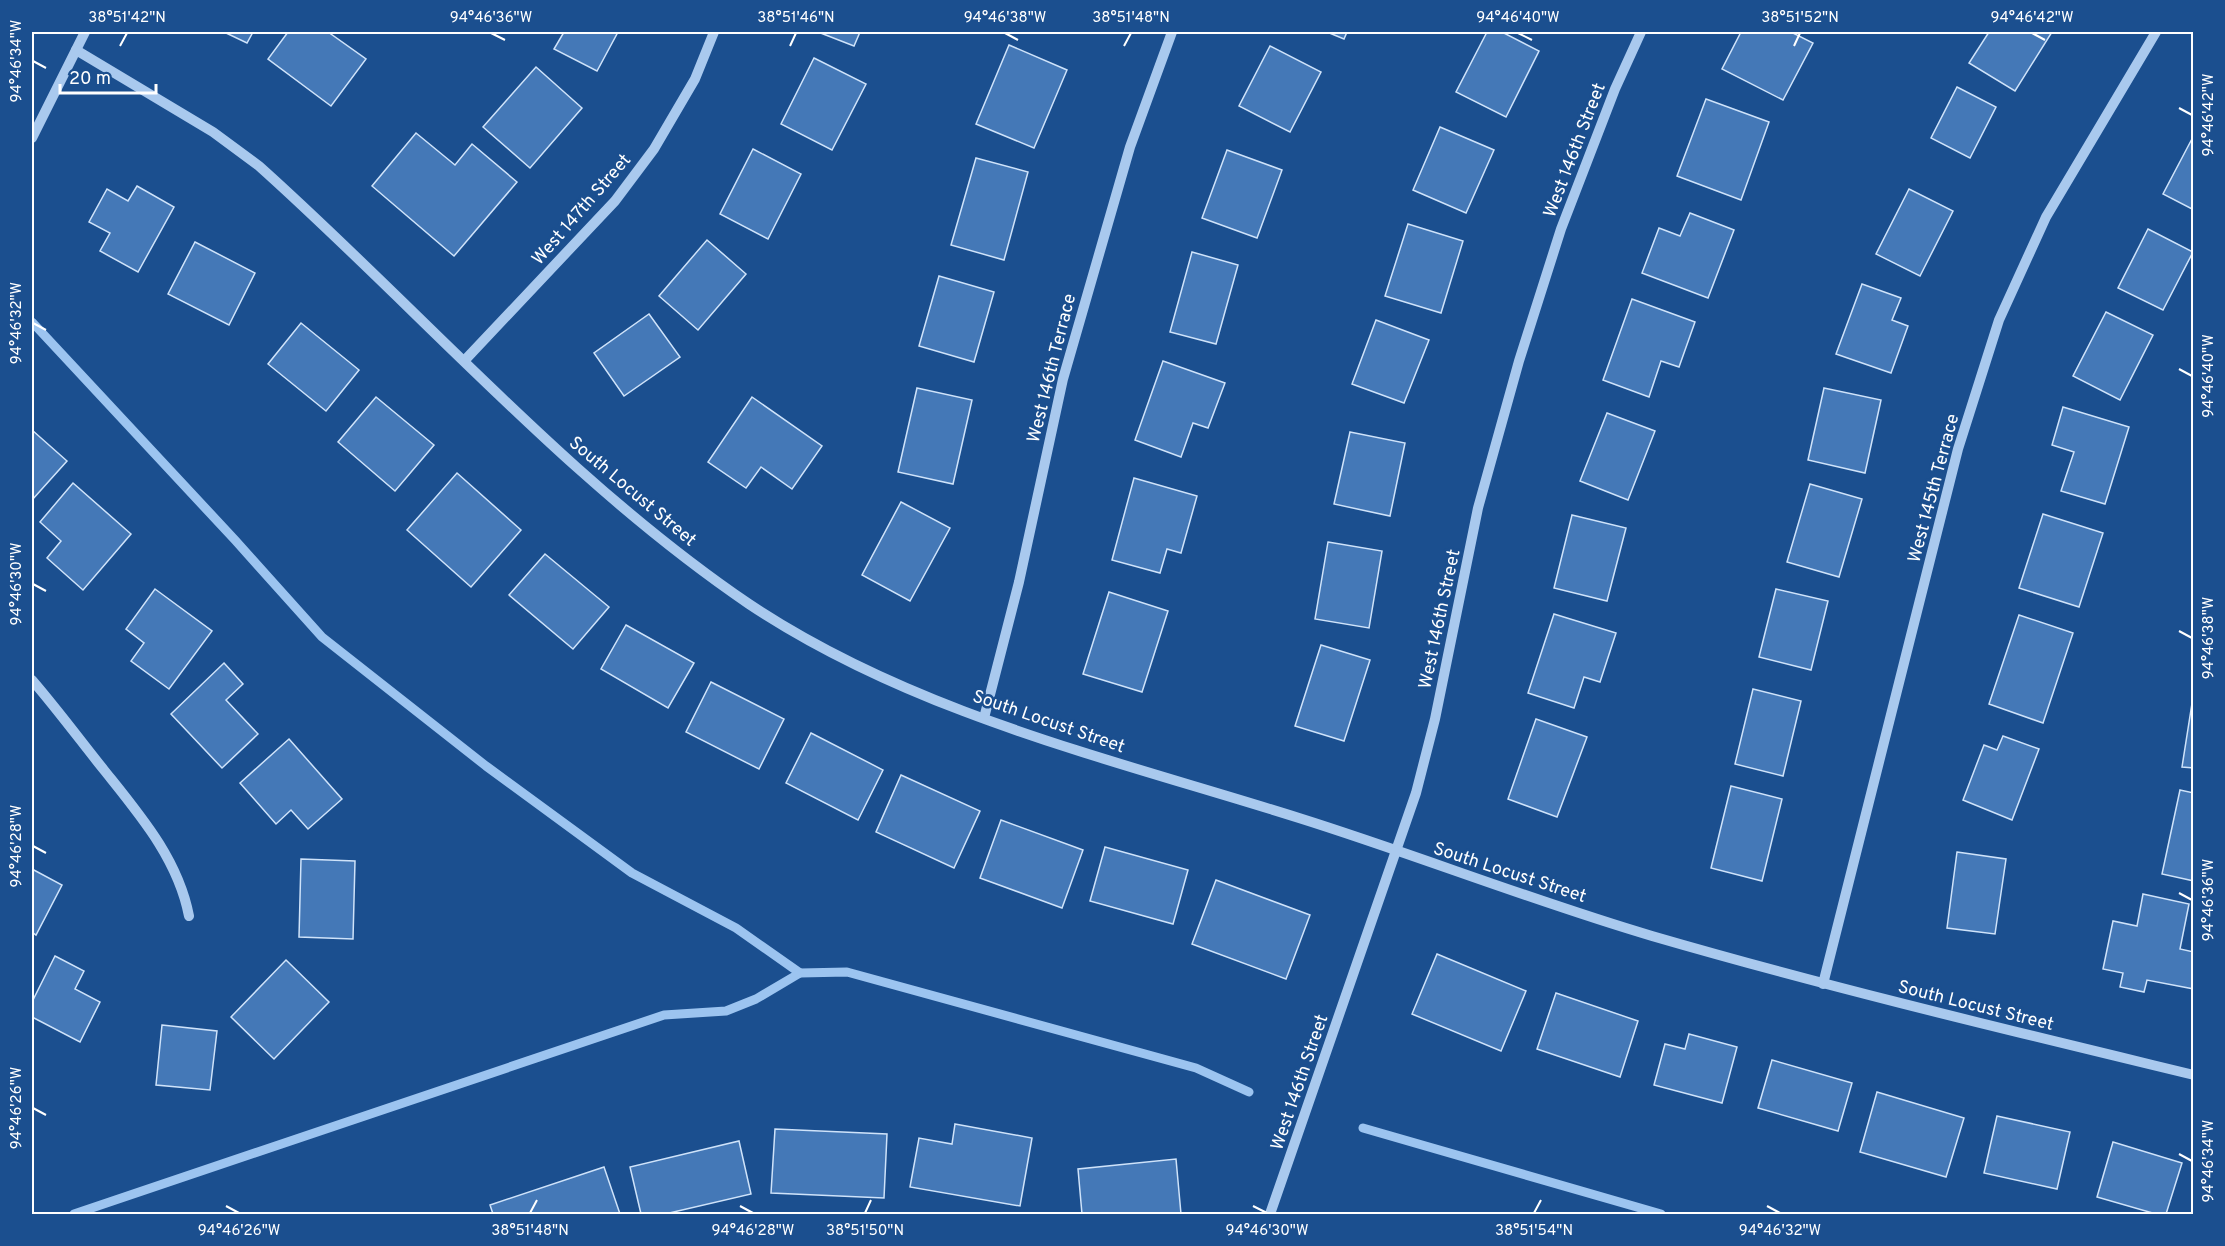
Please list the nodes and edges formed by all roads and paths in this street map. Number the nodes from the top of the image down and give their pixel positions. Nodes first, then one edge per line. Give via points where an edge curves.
1 (85, 32) edge
2 (714, 32) edge
3 (1172, 32) edge
4 (1641, 32) edge
5 (2156, 32) edge
6 (76, 50) junction
7 (32, 138) edge
8 (465, 360) junction
9 (32, 680) edge
10 (984, 718) junction
11 (1396, 852) junction
12 (189, 916) dead end
13 (1823, 984) junction
14 (2193, 1075) edge
15 (1270, 1215) edge

1 - 6 street
2 - 8 street, West 147th Street via 695,79 654,149 615,201
3 - 10 street, West 146th Terrace via 1130,147 1063,380
4 - 11 street, West 146th Street via 1561,229 1519,361 1478,508 1436,719
5 - 13 street, West 145th Terrace via 2046,217 1999,320 1958,449
6 - 7 street
6 - 8 street, South Locust Street via 213,132 259,166
8 - 10 street, South Locust Street via 657,537 750,604 874,675
9 - 12 street via 134,807 169,858 184,890
10 - 11 street, South Locust Street via 1056,744 1342,831
11 - 13 street, South Locust Street via 1647,934
11 - 15 street, West 146th Street
13 - 14 street, South Locust Street

